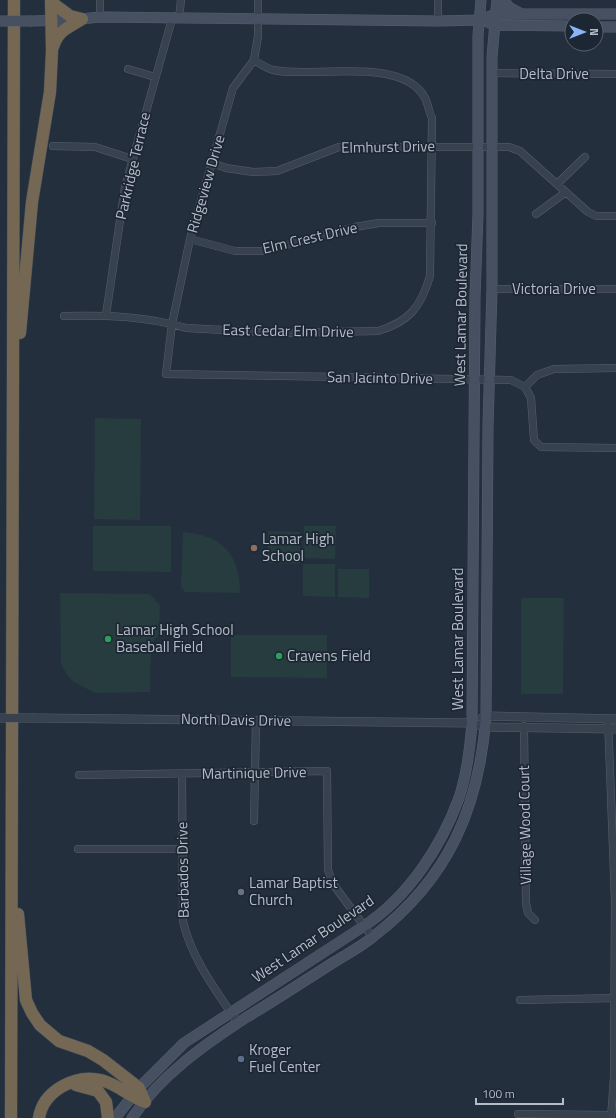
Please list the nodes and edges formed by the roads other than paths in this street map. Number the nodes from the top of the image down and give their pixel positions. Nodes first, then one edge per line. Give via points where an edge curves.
1 (14, 0) edge
2 (100, 0) edge
3 (181, 0) edge
4 (258, 0) edge
5 (438, 0) edge
6 (481, 0) edge
7 (497, 0) edge
8 (504, 0) edge
9 (51, 1) edge
10 (496, 14) junction
11 (522, 14) junction
12 (616, 14) edge
13 (100, 17) junction
14 (258, 18) junction
15 (82, 19) junction
16 (176, 19) junction
17 (480, 20) junction
18 (0, 21) edge
19 (52, 21) junction
20 (438, 21) junction
21 (494, 25) junction
22 (564, 26) edge
23 (604, 27) edge
24 (616, 27) edge
25 (52, 50) junction
26 (254, 60) junction
27 (128, 69) dead end
28 (492, 73) junction
29 (616, 74) edge
30 (155, 76) junction
31 (52, 146) dead end
32 (433, 146) junction
33 (478, 147) junction
34 (492, 147) junction
35 (585, 157) dead end
36 (132, 159) junction
37 (212, 163) junction
38 (557, 184) junction
39 (566, 192) junction
40 (536, 214) dead end
41 (616, 216) edge
42 (432, 223) junction
43 (190, 239) junction
44 (492, 289) junction
45 (616, 289) edge
46 (106, 315) junction
47 (64, 316) dead end
48 (172, 324) junction
49 (616, 368) edge
50 (166, 374) joint
51 (476, 380) junction
52 (490, 381) junction
53 (525, 387) junction
54 (475, 426) junction
55 (488, 426) junction
56 (12, 434) junction
57 (616, 448) edge
58 (486, 716) junction
59 (0, 718) edge
60 (612, 719) edge
61 (256, 720) junction
62 (472, 723) junction
63 (524, 726) junction
64 (486, 727) junction
65 (612, 729) edge
66 (13, 752) junction
67 (255, 773) junction
68 (79, 775) dead end
69 (182, 775) junction
70 (254, 821) dead end
71 (78, 849) dead end
72 (181, 849) junction
73 (535, 920) dead end
74 (364, 926) junction
75 (372, 938) junction
76 (615, 998) edge
77 (520, 1000) dead end
78 (231, 1012) junction
79 (238, 1023) junction
80 (69, 1083) junction
81 (135, 1092) junction
82 (145, 1102) junction
83 (518, 1114) dead end
84 (611, 1116) edge
85 (11, 1118) edge
86 (39, 1118) edge
87 (108, 1118) edge
88 (115, 1118) edge
89 (132, 1118) edge

1 - 56 highway
2 - 13 street
3 - 16 street, Parkridge Terrace
4 - 14 street, Ridgeview Drive
5 - 20 street
6 - 17 main road, West Lamar Boulevard
7 - 10 main road, West Lamar Boulevard
8 - 11 main road via 509,7
9 - 15 highway via 70,16
9 - 19 highway
10 - 11 main road
10 - 17 main road
10 - 21 main road, West Lamar Boulevard
11 - 12 main road
13 - 15 main road
13 - 16 main road
14 - 16 main road
14 - 20 main road
14 - 26 street, Ridgeview Drive
15 - 19 main road
15 - 25 highway via 65,28 56,37
16 - 30 street, Parkridge Terrace
17 - 20 main road
17 - 21 main road
17 - 33 main road, West Lamar Boulevard
18 - 19 main road, bridge
19 - 25 highway
21 - 22 main road
21 - 28 main road, West Lamar Boulevard
23 - 24 main road
25 - 56 highway via 50,92 32,202
26 - 32 street, East Cedar Elm Drive via 281,71 364,71 393,75 418,90 424,98 432,118
26 - 37 street, Ridgeview Drive via 233,88
27 - 30 street
28 - 29 street, Delta Drive
28 - 34 main road, West Lamar Boulevard
30 - 36 street, Parkridge Terrace
31 - 36 street via 94,147
32 - 33 street, Elmhurst Drive
32 - 37 street, Elmhurst Drive via 339,147 277,171 252,172
32 - 42 street, East Cedar Elm Drive
33 - 34 street, Elmhurst Drive
33 - 51 main road, West Lamar Boulevard
34 - 38 street, Elmhurst Drive via 509,147 520,151
34 - 44 main road, West Lamar Boulevard
35 - 38 street
36 - 46 street, Parkridge Terrace via 125,187
37 - 43 street, Ridgeview Drive
38 - 39 street, Elmhurst Drive
39 - 40 street
39 - 41 street, Elmhurst Drive via 596,216
42 - 43 street, Elm Crest Drive via 378,223 355,226 264,251 235,251
42 - 48 street, East Cedar Elm Drive via 430,276 426,290 410,315 390,328 368,332 280,334 186,328
43 - 48 street, Ridgeview Drive
44 - 45 street, Victoria Drive
44 - 52 main road, West Lamar Boulevard
46 - 47 street, East Cedar Elm Drive
46 - 48 street, East Cedar Elm Drive
48 - 50 street, Ridgeview Drive
49 - 53 street via 554,369 537,376
50 - 51 street, San Jacinto Drive
51 - 52 street, San Jacinto Drive
51 - 54 main road, West Lamar Boulevard
52 - 53 street, San Jacinto Drive via 511,380
52 - 55 main road, West Lamar Boulevard
53 - 57 street via 531,398 534,440 541,447
54 - 55 main road
54 - 62 main road, West Lamar Boulevard
55 - 58 main road, West Lamar Boulevard
56 - 66 highway
58 - 60 street, North Davis Drive
58 - 62 street, North Davis Drive
58 - 64 main road, West Lamar Boulevard
59 - 61 street, North Davis Drive, bridge
60 - 65 street
61 - 62 street, North Davis Drive
61 - 67 street
62 - 64 street, North Davis Drive
62 - 74 main road, West Lamar Boulevard via 465,778 450,821 415,877 386,909
63 - 64 street, North Davis Drive
63 - 65 street, North Davis Drive
63 - 73 street, Village Wood Court via 526,903 528,913
64 - 75 main road, West Lamar Boulevard via 475,787 466,818 453,846 419,895
65 - 76 street
66 - 81 highway via 18,914 26,1000 40,1025 59,1041 88,1051 103,1060
66 - 85 highway
67 - 69 street, Martinique Drive
67 - 70 street
67 - 74 street, Martinique Drive via 327,771 328,870 333,884
68 - 69 street, Martinique Drive
69 - 72 street, Barbados Drive
71 - 72 street
72 - 78 street, Barbados Drive via 182,907 186,934
74 - 75 street
74 - 78 main road, West Lamar Boulevard
75 - 79 main road, West Lamar Boulevard
76 - 77 street
76 - 84 street
78 - 79 street, Barbados Drive
78 - 81 main road, West Lamar Boulevard via 184,1043
79 - 82 main road, West Lamar Boulevard via 180,1064
80 - 81 highway via 88,1079 100,1080
80 - 86 highway via 47,1100
80 - 87 highway via 98,1091 106,1102
81 - 82 highway
81 - 88 main road, West Lamar Boulevard
82 - 89 main road, West Lamar Boulevard
83 - 84 street

